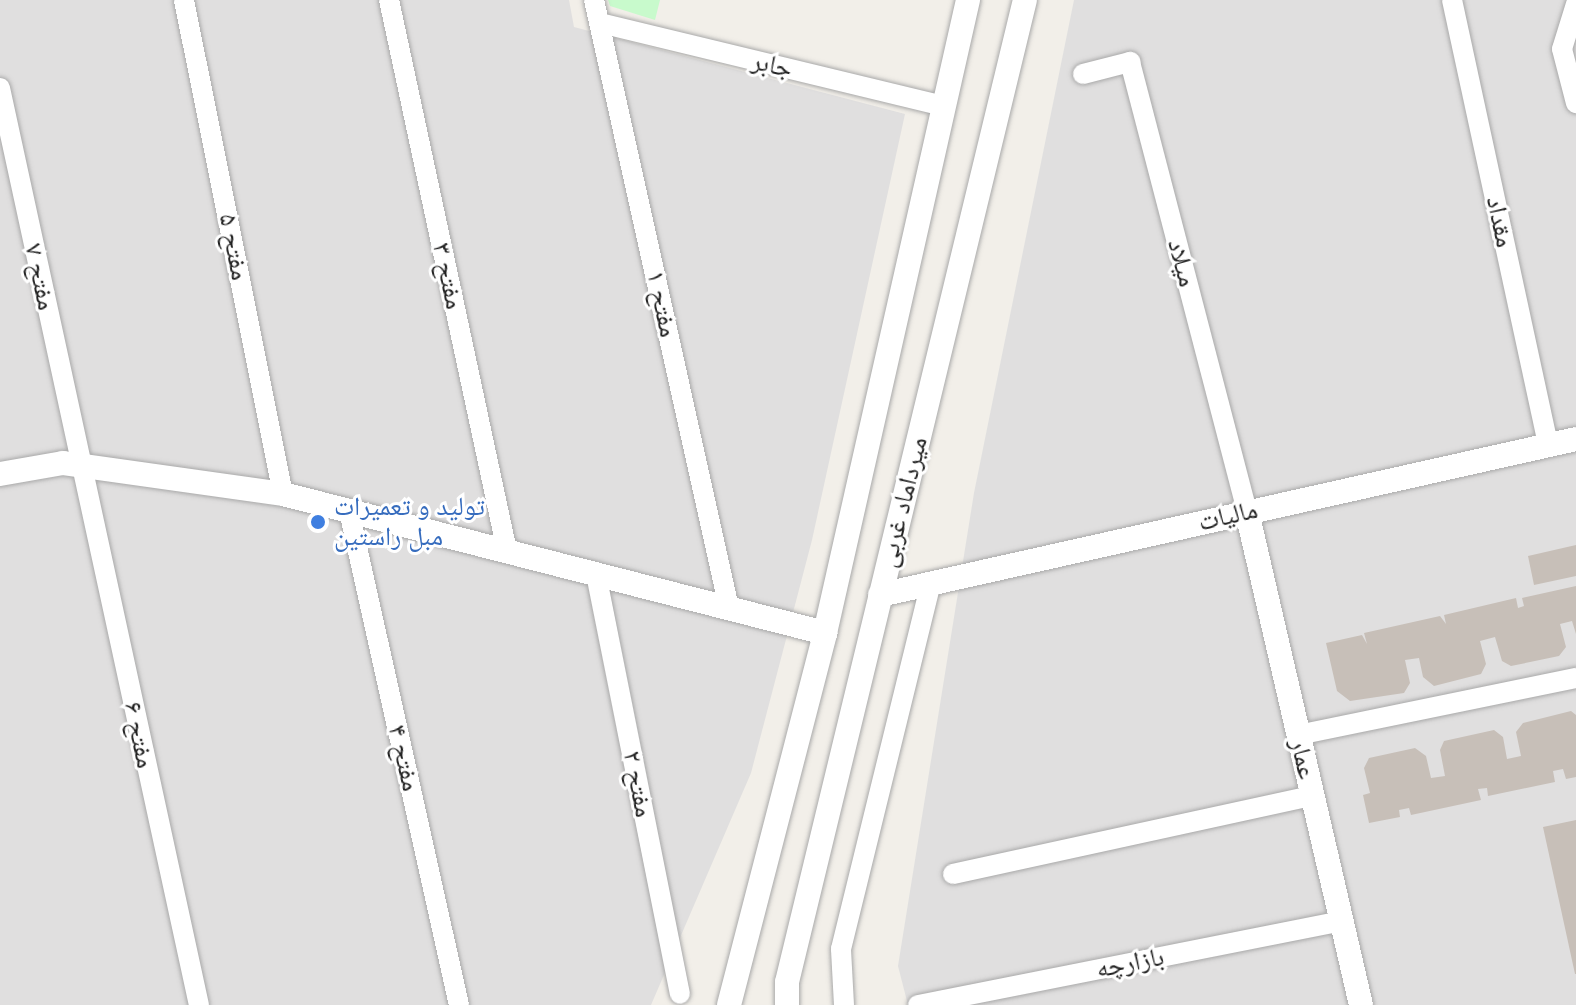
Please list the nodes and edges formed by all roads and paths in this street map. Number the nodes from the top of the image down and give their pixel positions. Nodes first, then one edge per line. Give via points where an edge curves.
1 (184, 0) edge
2 (389, 0) edge
3 (594, 0) edge
4 (968, 0) edge
5 (1025, 0) edge
6 (1452, 0) edge
7 (1576, 4) edge
8 (600, 23) junction
9 (1083, 74) dead end
10 (0, 88) edge
11 (1576, 103) edge
12 (944, 106) junction
13 (1576, 439) edge
14 (1548, 444) junction
15 (80, 465) junction
16 (0, 474) edge
17 (283, 494) junction
18 (349, 511) junction
19 (1247, 512) junction
20 (507, 551) junction
21 (596, 574) junction
22 (931, 583) junction
23 (880, 595) junction
24 (729, 608) junction
25 (825, 633) junction
26 (1576, 678) edge
27 (1298, 735) junction
28 (1312, 796) junction
29 (953, 874) dead end
30 (1342, 921) junction
31 (680, 994) dead end
32 (199, 1005) edge
33 (459, 1005) edge
34 (729, 1005) edge
35 (787, 1005) edge
36 (844, 1005) edge
37 (918, 1005) edge
38 (1361, 1005) edge

1 - 17 street, مفتح ۵
2 - 20 street, مفتح ۳
3 - 8 street, مفتح ۱
4 - 12 street, میرداماد غربی
5 - 23 street, میرداماد غربی
6 - 14 street, مقداد
7 - 11 street via 1562,49
8 - 12 street, جابر
8 - 24 street, مفتح ۱
9 - 19 street, میلاد via 1130,62
10 - 15 street, مفتح ۷
12 - 25 street, میرداماد غربی
13 - 14 street, مالیات
14 - 19 street, مالیات
15 - 16 street
15 - 17 street
15 - 32 street, مفتح ۶
17 - 18 street
18 - 20 street
18 - 33 street, مفتح ۴
19 - 22 street, مالیات
19 - 27 street, عمار
20 - 21 street
21 - 24 street
21 - 31 street, مفتح ۲
22 - 23 street, مالیات
22 - 36 street via 841,949
23 - 35 street, میرداماد غربی via 787,982
24 - 25 street
25 - 34 street, میرداماد غربی
26 - 27 street
27 - 28 street, عمار
28 - 29 street
28 - 30 street, عمار
30 - 37 street, بازارچه
30 - 38 street, عمار

